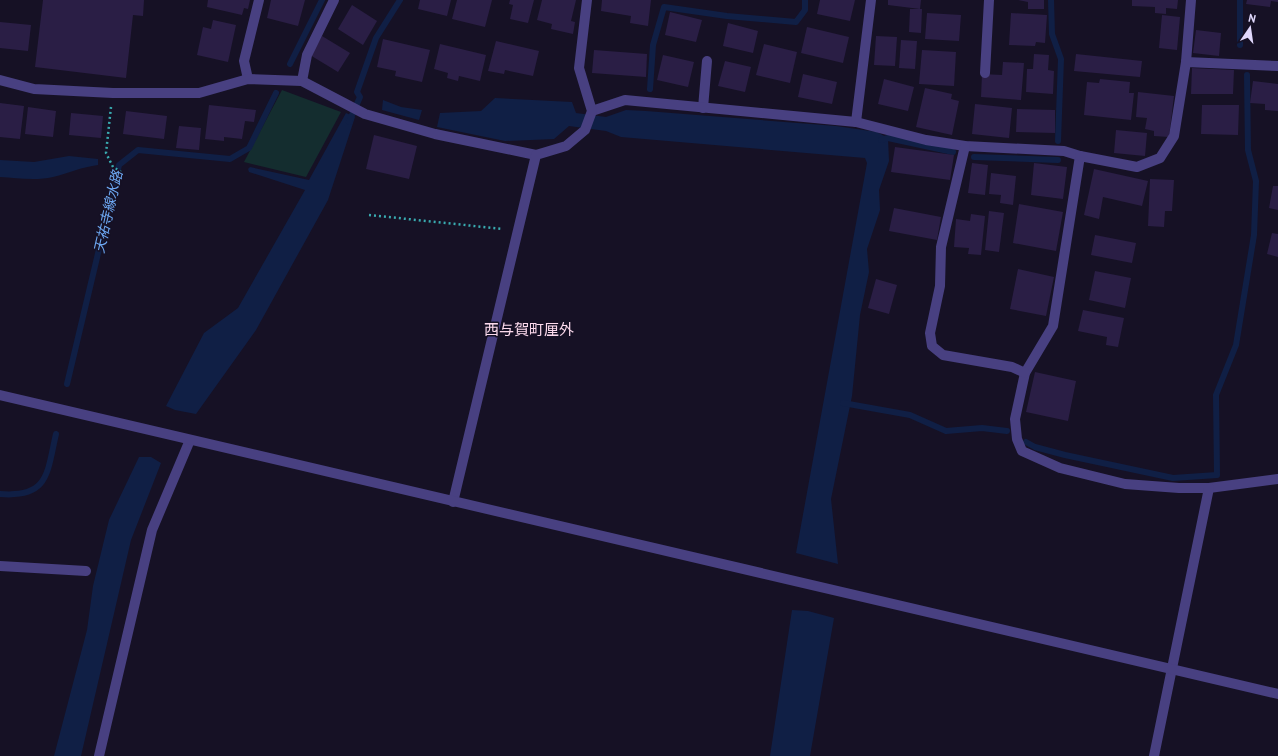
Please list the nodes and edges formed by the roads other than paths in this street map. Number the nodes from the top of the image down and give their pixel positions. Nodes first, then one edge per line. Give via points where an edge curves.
1 (259, 0) edge
2 (334, 0) edge
3 (587, 0) edge
4 (871, 0) edge
5 (989, 0) edge
6 (1191, 0) edge
7 (707, 61) dead end
8 (1186, 62) junction
9 (1278, 66) edge
10 (985, 74) dead end
11 (248, 79) junction
12 (0, 80) edge
13 (302, 81) junction
14 (703, 108) junction
15 (592, 111) junction
16 (856, 122) junction
17 (965, 146) junction
18 (536, 155) junction
19 (1080, 156) junction
20 (1025, 373) junction
21 (0, 395) edge
22 (190, 440) junction
23 (1278, 479) edge
24 (1209, 488) junction
25 (454, 502) junction
26 (0, 566) edge
27 (86, 571) dead end
28 (1171, 670) junction
29 (1278, 694) edge
30 (99, 756) edge
31 (1154, 756) edge

1 - 11 street via 244,61
2 - 13 street via 307,55
3 - 15 street via 578,68
4 - 16 street
5 - 10 street
6 - 8 street
7 - 14 street
8 - 9 street
8 - 19 street via 1174,136 1160,158 1137,167
11 - 12 street via 199,93 113,93 34,89
11 - 13 street
13 - 18 street via 360,112 435,134
14 - 15 street via 625,100
14 - 16 street
15 - 18 street via 585,130 566,146
16 - 17 street via 926,140
17 - 19 street via 1064,151
17 - 20 street via 941,247 940,286 930,333 932,346 943,355 1012,367
18 - 25 street
19 - 20 street via 1053,326
20 - 24 street via 1015,419 1017,438 1022,451 1060,468 1125,484
21 - 22 street
22 - 25 street
22 - 30 street via 152,530
23 - 24 street
24 - 28 street
25 - 28 street
26 - 27 street
28 - 29 street
28 - 31 street

